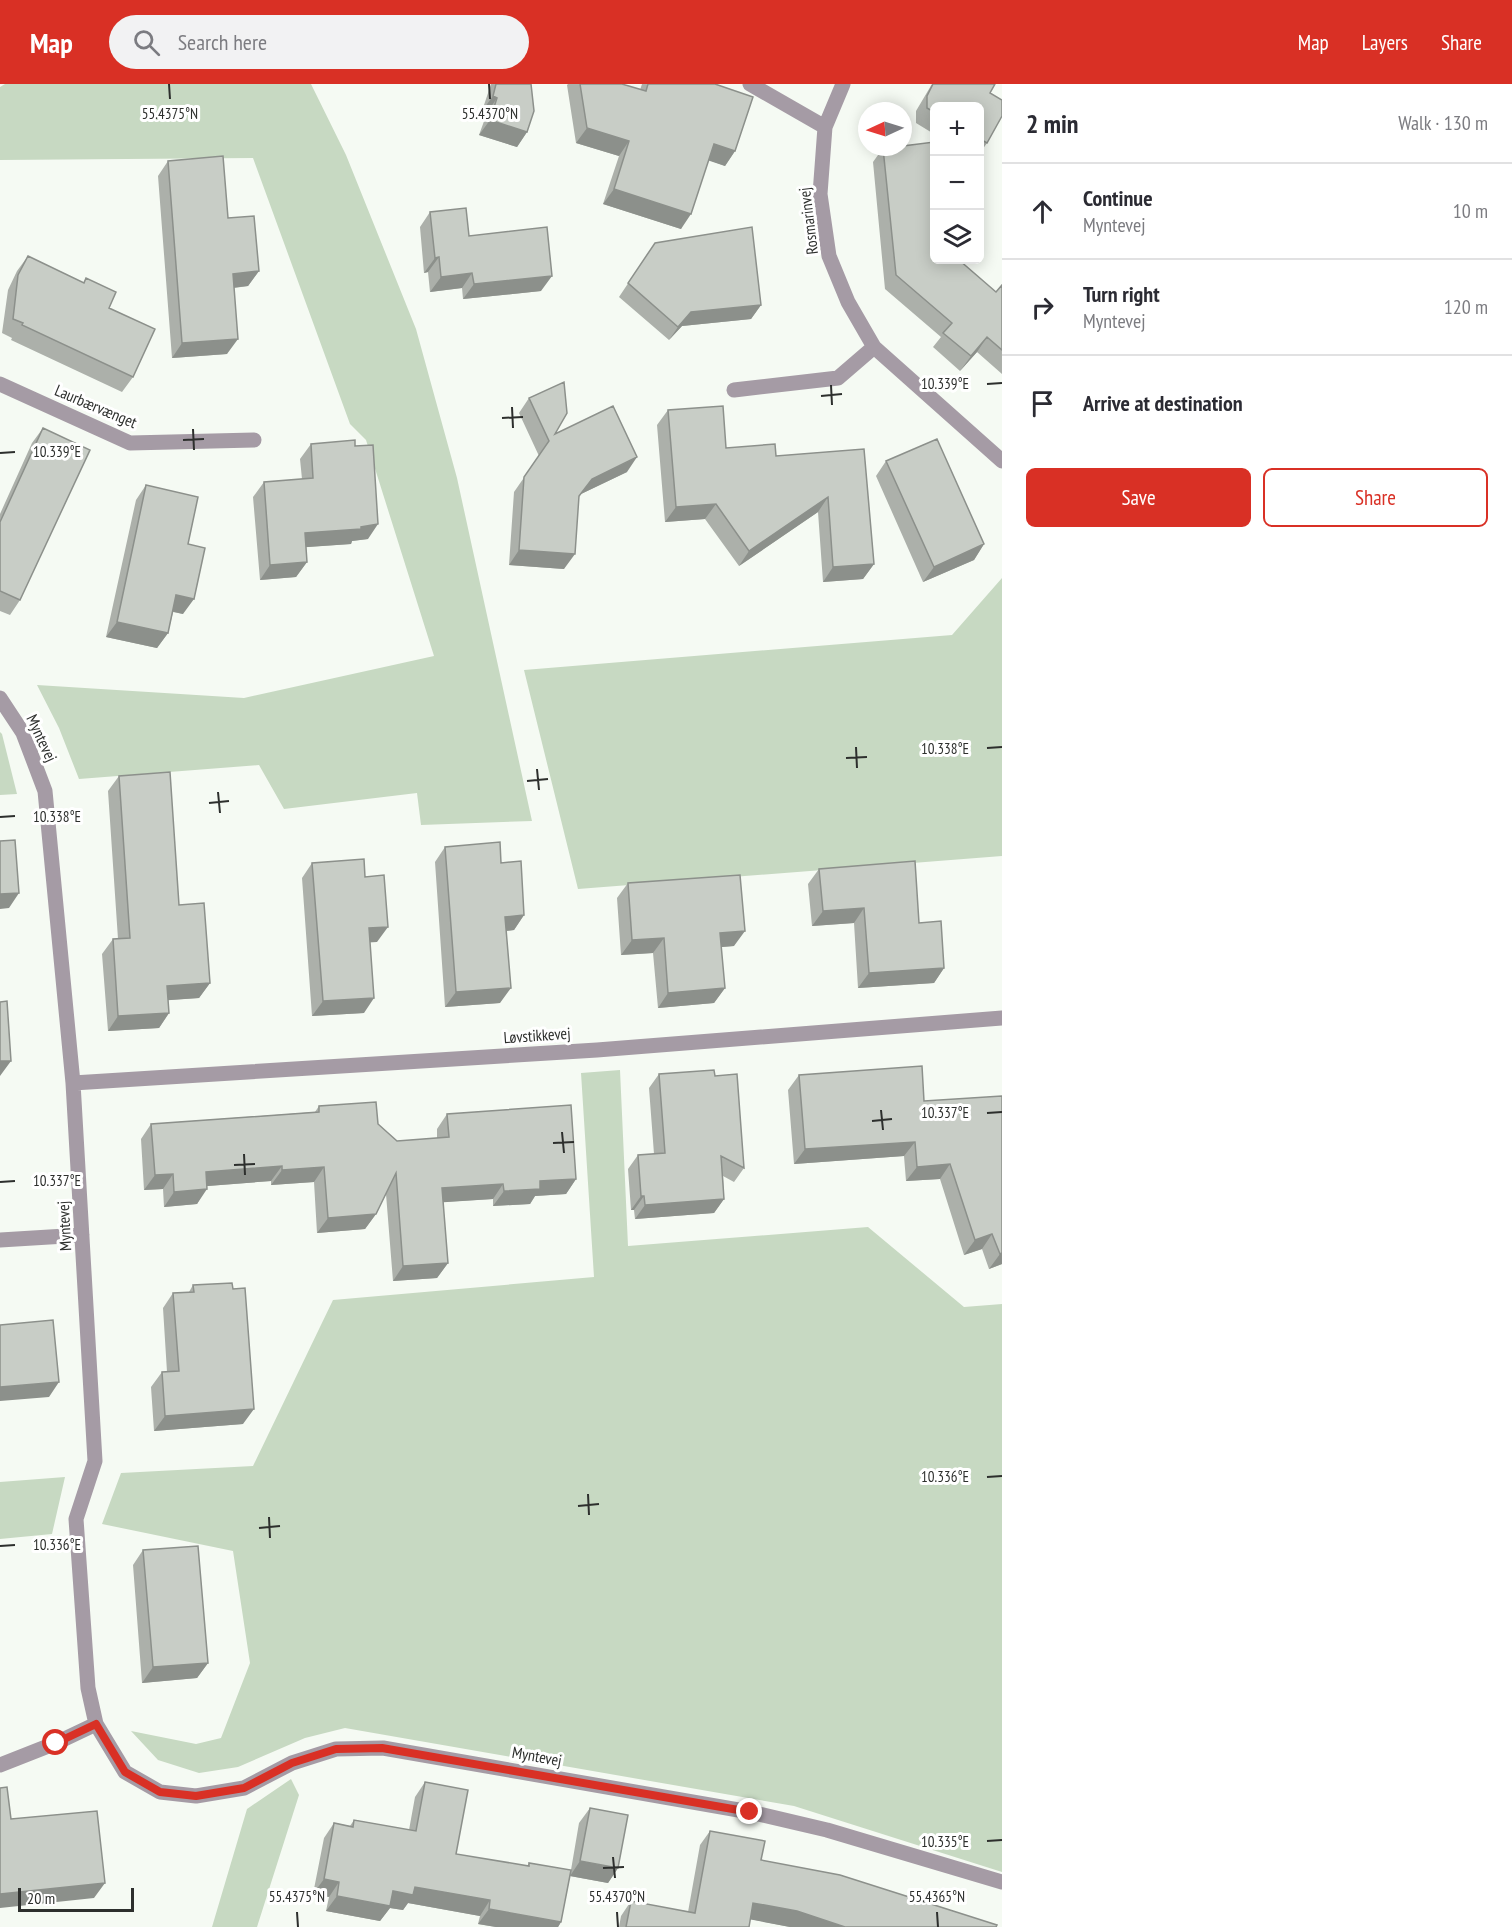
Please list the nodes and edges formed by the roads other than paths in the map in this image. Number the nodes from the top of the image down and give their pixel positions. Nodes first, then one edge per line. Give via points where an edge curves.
1 (750, 84) edge
2 (843, 84) edge
3 (825, 127) junction
4 (874, 347) junction
5 (0, 384) edge
6 (734, 390) dead end
7 (254, 440) dead end
8 (1002, 460) edge
9 (0, 698) edge
10 (1002, 1018) edge
11 (73, 1083) junction
12 (82, 1235) junction
13 (0, 1240) edge
14 (96, 1724) junction
15 (0, 1765) edge
16 (1002, 1882) edge

1 - 3 street
2 - 3 street, Rosmarinvej
3 - 4 street, Rosmarinvej via 820,194 829,256 848,302
4 - 6 street via 838,378
4 - 8 street, Rosmarinvej
5 - 7 street, Laurbærvænget via 130,443
9 - 11 street, Myntevej via 23,733 45,791
10 - 11 street, Løvstikkevej via 597,1050
11 - 12 street, Myntevej
12 - 13 street
12 - 14 street, Myntevej via 95,1461 76,1519 88,1688
14 - 15 street
14 - 16 street, Myntevej via 125,1772 160,1792 196,1796 244,1788 292,1763 336,1749 382,1748 750,1812 827,1830

